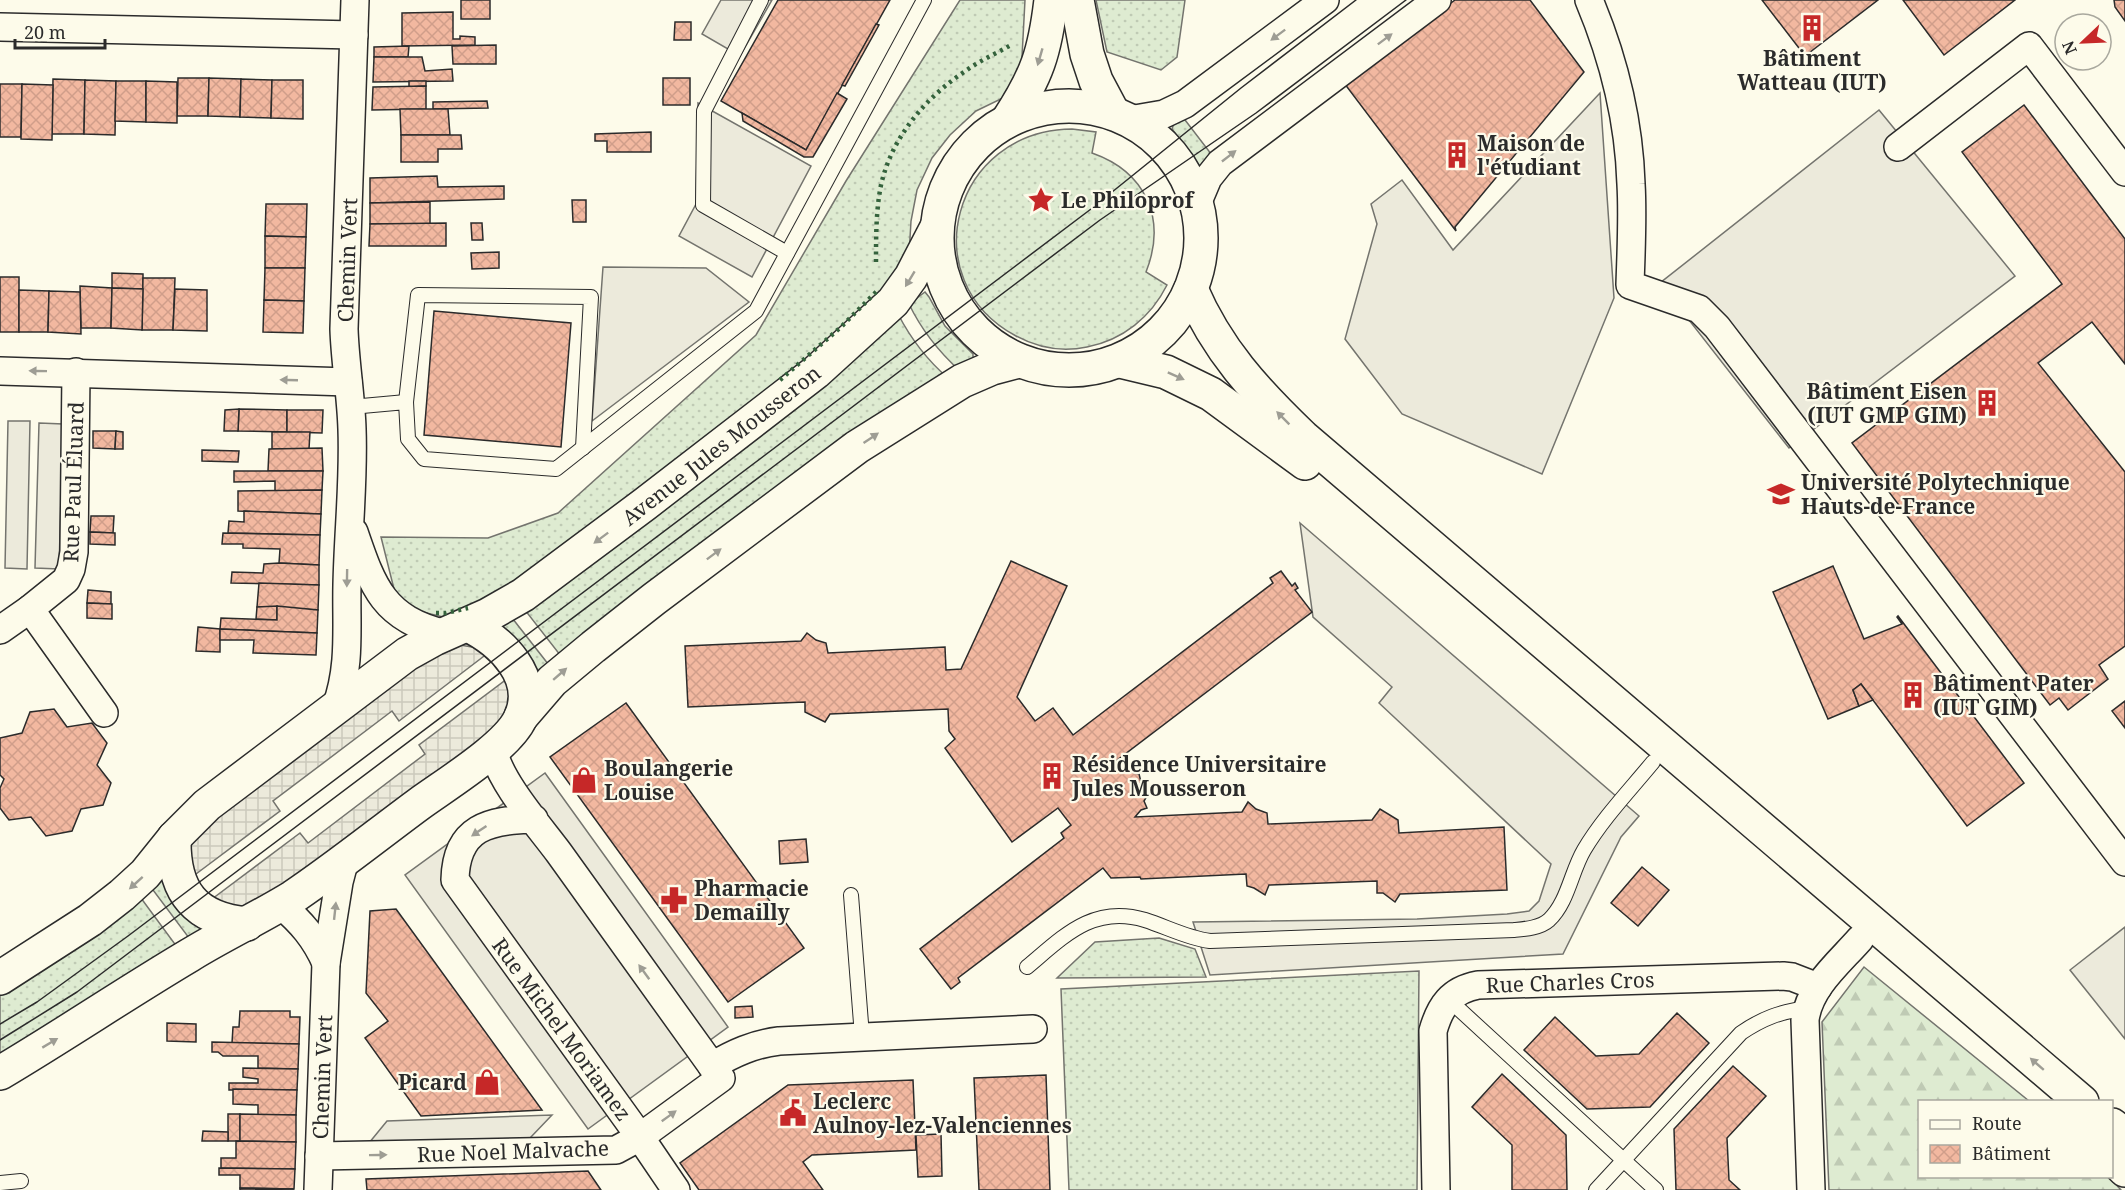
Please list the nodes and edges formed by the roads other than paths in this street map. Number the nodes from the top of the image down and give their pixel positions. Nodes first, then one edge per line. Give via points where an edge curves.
1 (355, 0) edge
2 (761, 0) edge
3 (924, 0) edge
4 (1051, 0) edge
5 (1077, 0) edge
6 (1325, 0) edge
7 (1437, 0) edge
8 (1589, 0) edge
9 (0, 27) edge
10 (354, 35) junction
11 (1121, 117) junction
12 (1008, 120) junction
13 (1898, 147) dead end
14 (2125, 171) edge
15 (1197, 204) junction
16 (937, 227) junction
17 (787, 254) junction
18 (1191, 289) junction
19 (1120, 360) junction
20 (1019, 361) junction
21 (0, 370) edge
22 (76, 372) junction
23 (349, 395) junction
24 (406, 402) junction
25 (583, 448) junction
26 (350, 520) junction
27 (30, 609) junction
28 (0, 630) edge
29 (457, 630) junction
30 (336, 707) junction
31 (104, 713) dead end
32 (521, 717) junction
33 (493, 749) junction
34 (1653, 762) junction
35 (534, 819) junction
36 (174, 838) junction
37 (345, 859) junction
38 (2125, 862) edge
39 (851, 895) dead end
40 (281, 905) junction
41 (247, 924) junction
42 (1860, 939) junction
43 (326, 963) junction
44 (1027, 967) dead end
45 (0, 978) edge
46 (1812, 998) junction
47 (1448, 999) junction
48 (1034, 1029) dead end
49 (862, 1035) junction
50 (712, 1066) junction
51 (0, 1073) edge
52 (2046, 1100) edge
53 (2081, 1100) edge
54 (2113, 1126) edge
55 (2125, 1135) edge
56 (640, 1137) junction
57 (320, 1156) junction
58 (2113, 1159) edge
59 (1623, 1161) junction
60 (2125, 1170) edge
61 (21, 1181) dead end
62 (0, 1183) edge
63 (318, 1190) edge
64 (676, 1190) edge
65 (1436, 1190) edge
66 (1596, 1190) edge
67 (1656, 1190) edge
68 (1811, 1190) edge

1 - 10 street, Chemin Vert
2 - 17 lane via 704,111 703,205
3 - 17 lane
4 -> 12 main road via 1036,74
5 - 11 main road via 1096,81
6 -> 11 street via 1179,108 1164,114
15 -> 7 street via 1208,178 1220,163
8 - 38 street via 1610,59 1626,134 1631,183 1630,285 1699,309 1717,327
9 - 10 street
10 - 23 street, Chemin Vert via 344,329
11 - 12 main road via 1086,106 1060,106 1033,110
11 - 15 main road via 1158,140 1173,157
12 - 16 main road via 976,143 959,164 946,188
13 - 14 street via 2029,46
15 - 18 main road via 1201,247
16 - 20 main road via 940,270 961,316 985,340
16 -> 29 main road, Avenue Jules Mousseron via 893,302 835,357 537,586
17 - 25 lane via 756,311
18 - 19 main road via 1163,332
53 -> 18 main road via 1303,437 1228,356
19 - 20 main road via 1069,371
19 -> 34 main road via 1166,372 1211,394 1294,455
32 -> 20 main road via 552,681 593,647 857,447 962,381
22 -> 21 street, Rue Paul Éluard
23 -> 22 street, Rue Paul Éluard
22 - 27 street, Rue Paul Éluard via 71,569 66,580
23 - 24 lane
23 - 26 street, Chemin Vert
24 - 25 lane via 408,439 424,459 556,470
24 - 25 lane via 418,295 591,297
26 - 29 street, Chemin Vert via 370,575 386,602 416,626
26 -> 30 street, Chemin Vert via 346,666
27 - 28 street, Rue Paul Éluard
27 - 31 street
29 - 30 main road, Avenue Jules Mousseron via 413,650
29 - 32 main road via 482,632 498,643 514,663 524,687
30 - 36 main road, Avenue Jules Mousseron via 207,805
32 - 33 main road
33 - 35 street via 499,770
33 - 37 main road
34 - 42 main road
34 - 44 lane via 1589,841 1557,910 1544,924 1535,927 1210,941 1144,919 1101,916 1076,928
50 -> 35 street
35 -> 56 street, Rue Michel Moriamez via 500,821 472,834 456,861 455,880
36 - 41 main road via 177,874 194,904 216,919
36 -> 45 main road via 122,895
37 - 40 main road
43 -> 37 street, Chemin Vert
39 - 49 lane
40 - 41 main road
40 - 43 street via 309,932
51 -> 41 main road via 191,954
42 - 46 street
42 - 52 main road
43 - 57 street, Chemin Vert
46 - 47 street, Rue Charles Cros via 1792,977 1783,976 1478,985 1456,991
46 - 59 lane via 1741,1033
46 - 68 street via 1805,1020
47 - 59 lane
47 - 65 street via 1433,1031
48 - 49 street
49 - 50 street via 760,1043
56 -> 50 street, Rue Michel Moriamez via 721,1078
54 - 55 main road
57 -> 56 street, Rue Noel Malvache via 616,1150
56 - 64 street, Rue Noel Malvache
57 - 63 street, Chemin Vert
58 - 60 main road
59 - 66 lane
59 - 67 lane
61 - 62 lane

